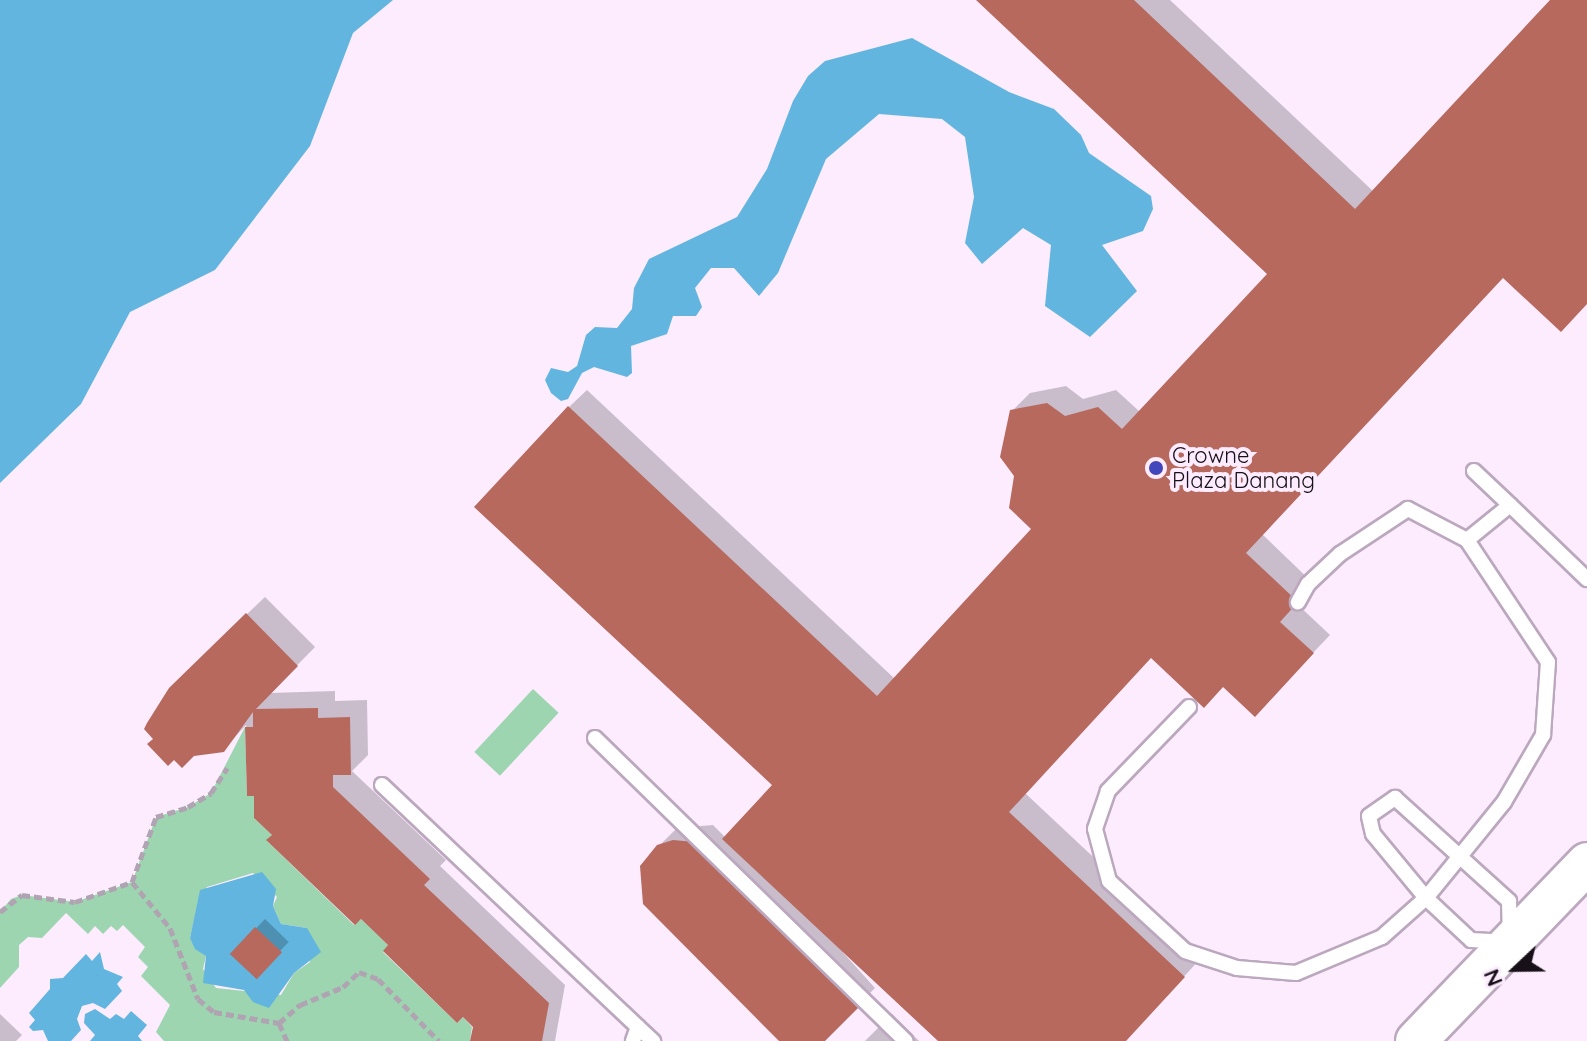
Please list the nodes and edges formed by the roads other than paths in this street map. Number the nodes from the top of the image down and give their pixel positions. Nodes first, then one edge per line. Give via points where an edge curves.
1 (1474, 471) dead end
2 (1510, 505) junction
3 (1467, 540) junction
4 (1587, 579) edge
5 (1298, 602) dead end
6 (1189, 707) dead end
7 (595, 738) dead end
8 (382, 785) dead end
9 (1463, 855) junction
10 (1587, 863) edge
11 (1426, 898) junction
12 (1587, 899) edge
13 (1519, 951) junction
14 (635, 1034) edge
15 (653, 1041) edge
16 (906, 1041) edge
17 (1416, 1041) edge
18 (1450, 1041) edge

1 - 2 lane
2 - 3 lane
2 - 4 lane
3 - 5 lane via 1408,509 1340,554 1308,584
3 - 9 lane via 1548,662 1543,735 1504,802
6 - 11 lane via 1108,791 1095,829 1109,881 1185,951 1237,968 1296,973 1382,937
7 - 16 lane
8 - 14 lane
9 - 11 lane
9 - 11 lane via 1403,801 1395,798 1376,807 1369,828
9 - 13 lane via 1509,901
10 - 13 main road
11 - 13 lane via 1471,940
12 - 13 main road
13 - 17 main road
13 - 18 main road
14 - 15 lane

